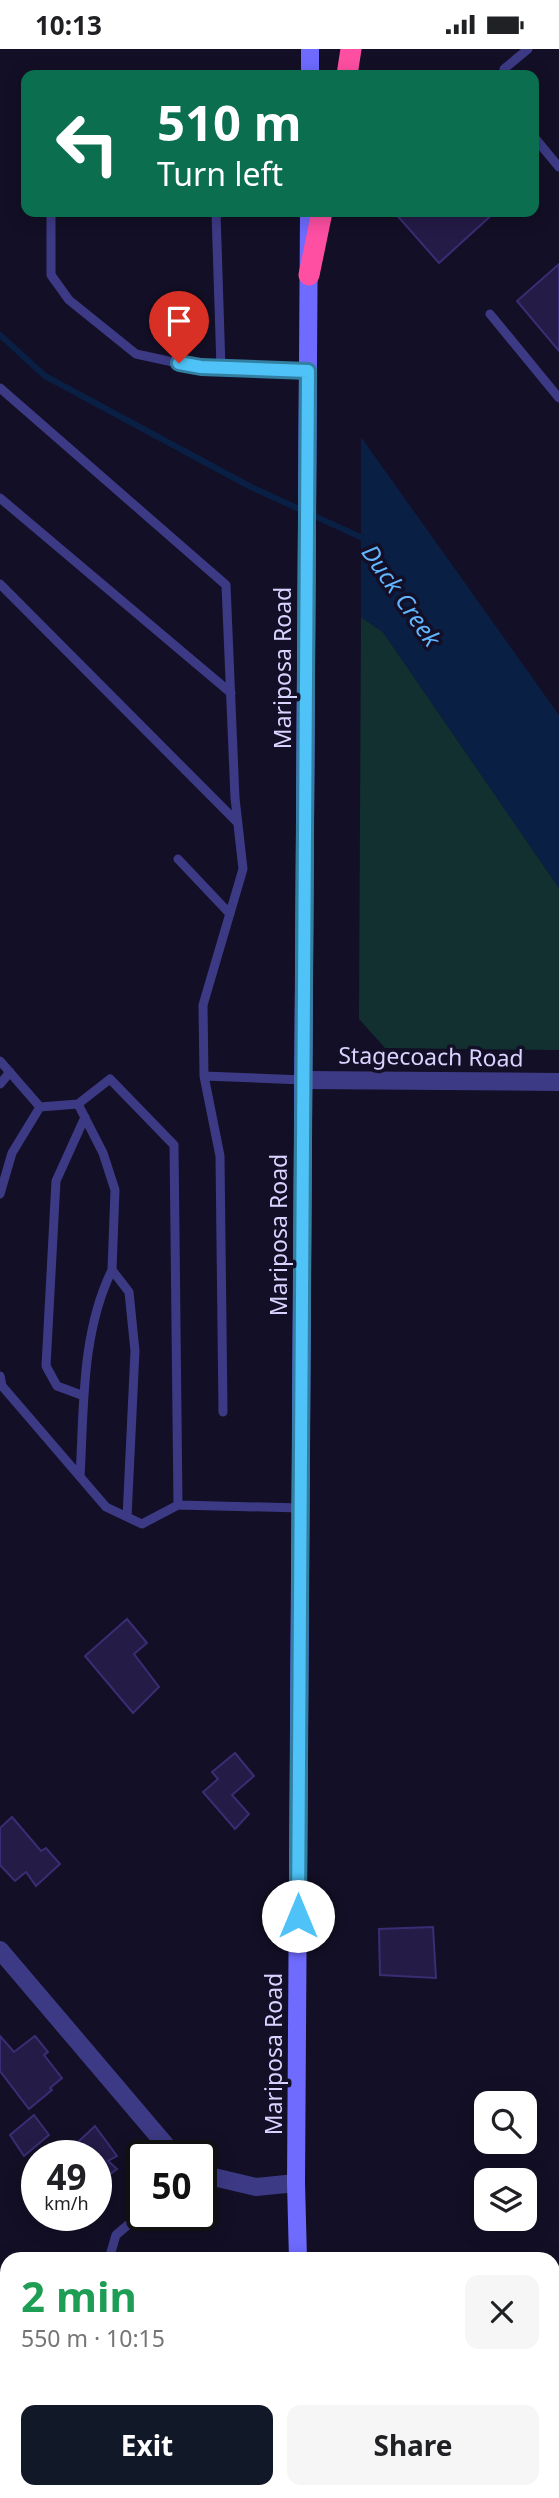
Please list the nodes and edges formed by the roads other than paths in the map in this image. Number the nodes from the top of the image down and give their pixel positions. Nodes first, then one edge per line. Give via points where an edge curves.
1 (310, 49) edge
2 (351, 49) edge
3 (528, 49) edge
4 (310, 70) edge
5 (348, 70) edge
6 (505, 70) edge
7 (539, 143) edge
8 (559, 167) edge
9 (51, 217) edge
10 (216, 217) edge
11 (309, 217) edge
12 (321, 217) edge
13 (309, 275) junction
14 (490, 314) dead end
15 (221, 368) junction
16 (308, 371) junction
17 (0, 388) edge
18 (559, 398) edge
19 (0, 498) edge
20 (0, 584) edge
21 (231, 694) junction
22 (238, 823) junction
23 (178, 859) dead end
24 (230, 914) junction
25 (0, 1061) edge
26 (10, 1072) junction
27 (204, 1076) junction
28 (303, 1080) junction
29 (559, 1082) edge
30 (0, 1084) edge
31 (78, 1104) junction
32 (40, 1107) junction
33 (85, 1117) junction
34 (0, 1194) edge
35 (112, 1270) junction
36 (0, 1376) edge
37 (84, 1396) junction
38 (223, 1412) dead end
39 (80, 1477) junction
40 (178, 1505) junction
41 (301, 1508) junction
42 (127, 1517) junction
43 (0, 1950) edge
44 (161, 2140) edge
45 (217, 2178) edge
46 (296, 2183) junction
47 (126, 2227) edge
48 (111, 2252) edge
49 (298, 2252) edge

1 - 4 main road
2 - 5 highway
3 - 6 lane
7 - 8 lane
9 - 15 lane via 51,275 69,300 136,354
10 - 15 lane
11 - 13 main road, Mariposa Road
12 - 13 highway
13 - 16 main road, Mariposa Road
14 - 18 lane
15 - 16 lane
16 - 28 main road, Mariposa Road
17 - 21 lane via 226,585
19 - 21 lane
20 - 22 lane
21 - 22 lane
22 - 24 lane via 243,869
23 - 24 lane
24 - 27 lane via 203,1005
25 - 26 lane
26 - 30 lane
26 - 32 lane
27 - 28 lane
27 - 38 lane via 220,1156
28 - 29 street, Stagecoach Road
28 - 41 main road, Mariposa Road
31 - 32 lane
31 - 33 lane
31 - 40 lane via 110,1079 174,1145
32 - 34 lane via 12,1153
33 - 35 lane via 115,1190
33 - 37 lane via 56,1181 46,1366 57,1386
35 - 37 lane via 99,1296
35 - 42 lane via 129,1292 135,1351
36 - 39 lane via 2,1386
37 - 39 lane
39 - 42 lane via 106,1507
40 - 41 lane
40 - 42 lane via 142,1524
41 - 46 main road, Mariposa Road
43 - 44 street
45 - 46 street via 256,2187
46 - 49 main road, Mariposa Road
47 - 48 lane via 116,2235

